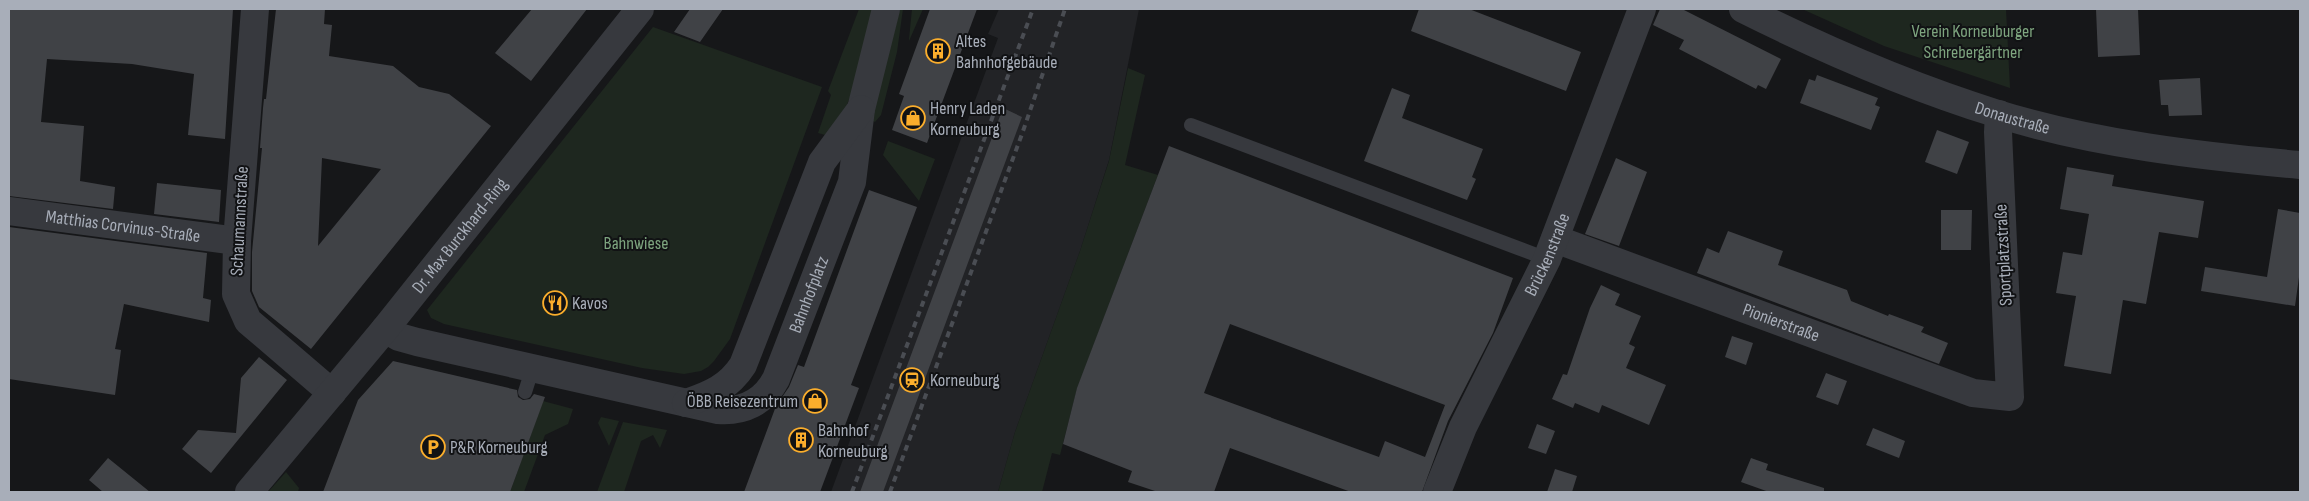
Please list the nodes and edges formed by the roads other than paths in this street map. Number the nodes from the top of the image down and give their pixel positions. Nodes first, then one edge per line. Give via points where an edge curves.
1 (255, 9) edge
2 (640, 9) edge
3 (886, 9) edge
4 (1642, 9) edge
5 (1743, 9) edge
6 (861, 109) junction
7 (1999, 114) junction
8 (1191, 125) dead end
9 (2300, 165) edge
10 (9, 211) edge
11 (237, 241) junction
12 (1551, 249) junction
13 (385, 329) junction
14 (332, 393) junction
15 (2010, 397) joint
16 (686, 403) junction
17 (249, 492) edge
18 (1437, 492) edge

1 - 11 street, Schaumannstraße
2 - 13 street, Dr. Max Burckhard-Ring
3 - 6 street, Bahnhofplatz
4 - 12 street, Brückenstraße
5 - 7 street, Donaustraße via 1839,54
6 - 16 street, Bahnhofplatz via 822,162 743,365 717,391
6 - 16 street, Bahnhofplatz via 852,182 772,387 759,400 743,408 718,410
7 - 9 street, Donaustraße via 2095,138 2242,160
7 - 15 street, Sportplatzstraße
8 - 12 lane
10 - 11 street, Matthias Corvinus-Straße
11 - 14 street, Schaumannstraße via 236,294 248,321
12 - 15 street, Pionierstraße via 1973,393
12 - 18 street, Brückenstraße via 1463,427
13 - 14 street, Dr. Max Burckhard-Ring
13 - 16 street, Bahnhofplatz via 529,380
14 - 17 street, Dr. Max Burckhard-Ring

